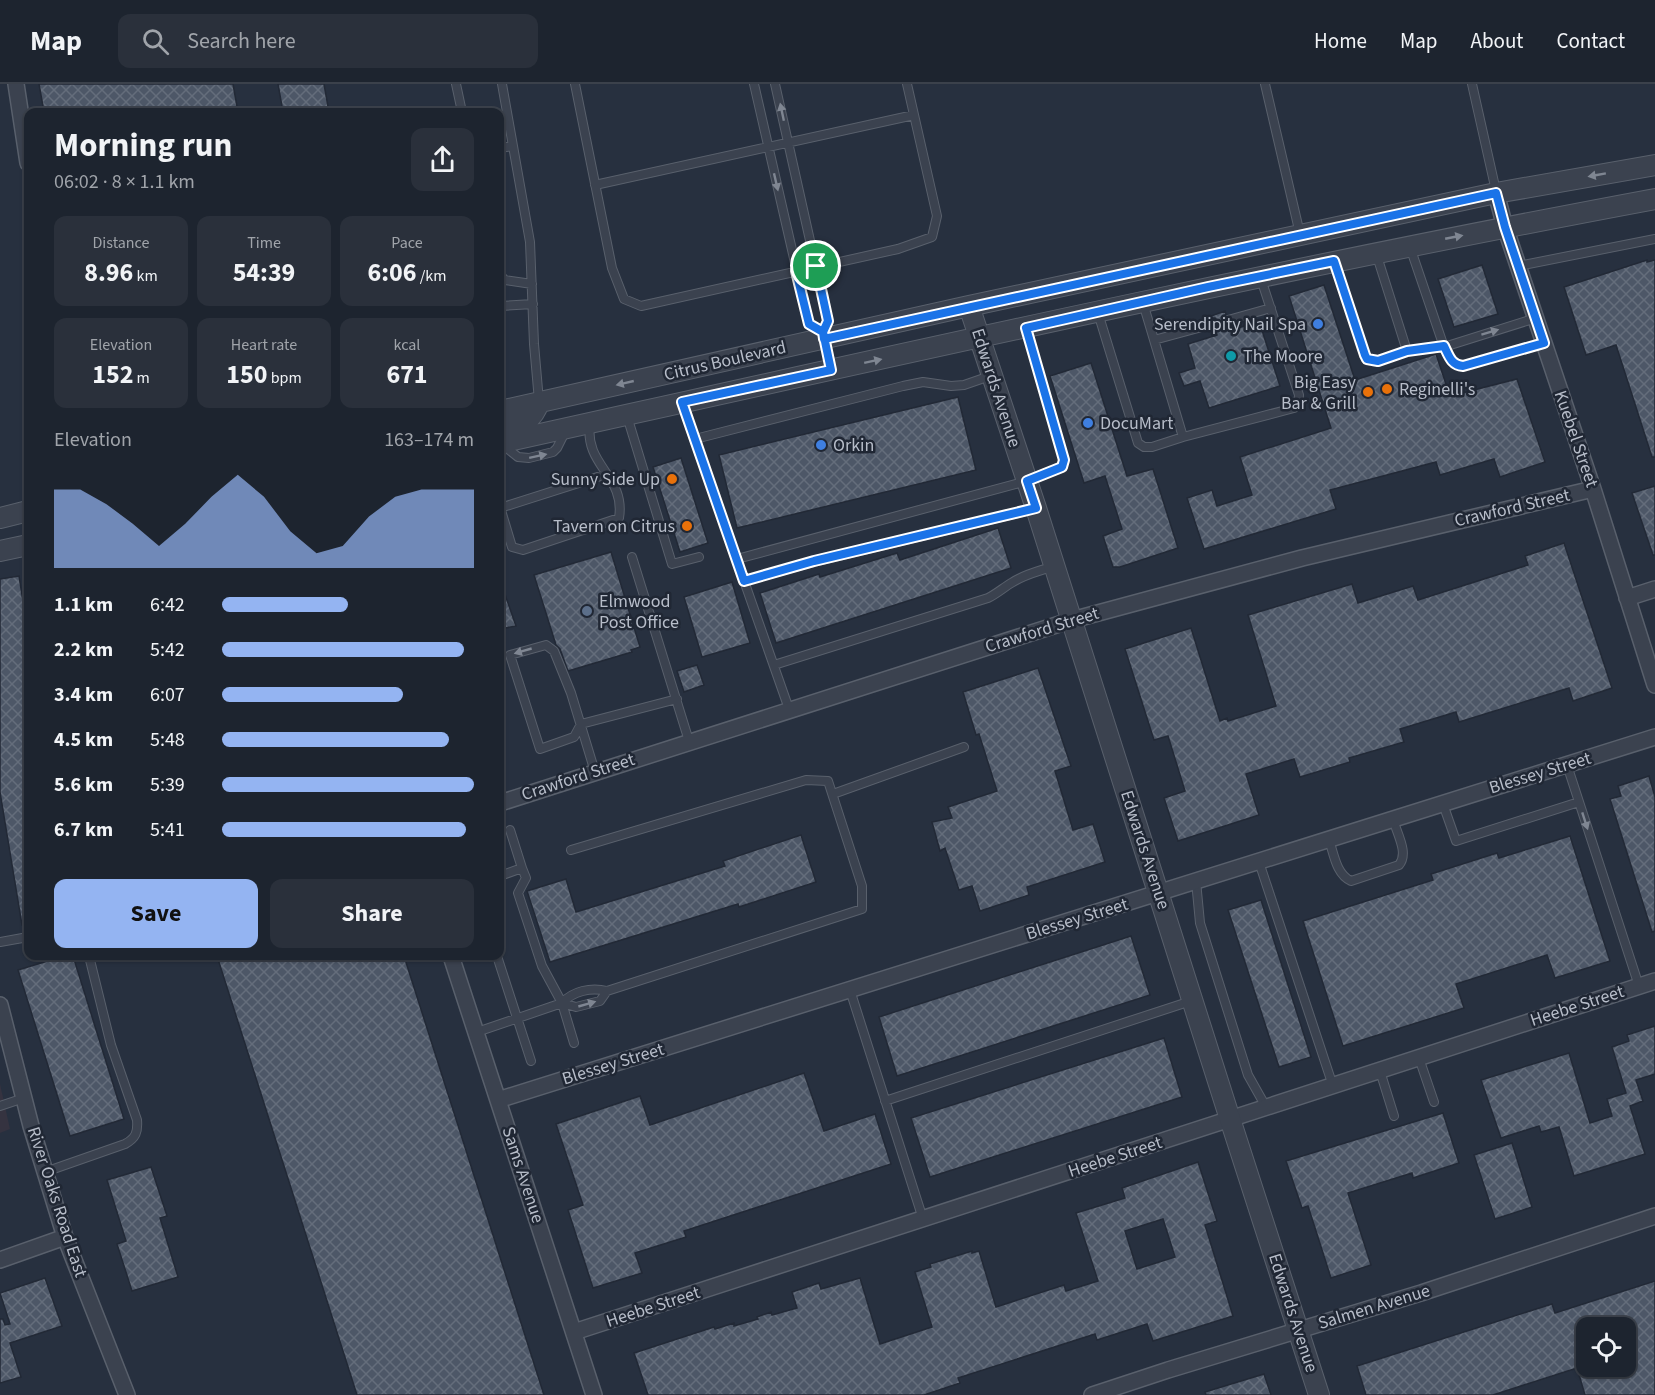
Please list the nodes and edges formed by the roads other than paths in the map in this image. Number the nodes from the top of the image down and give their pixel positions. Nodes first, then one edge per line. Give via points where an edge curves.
1 (16, 84) edge
2 (456, 84) edge
3 (502, 84) edge
4 (575, 84) edge
5 (754, 84) edge
6 (775, 84) edge
7 (908, 84) edge
8 (1265, 84) edge
9 (1472, 84) edge
10 (461, 108) edge
11 (914, 115) junction
12 (24, 137) edge
13 (788, 142) junction
14 (513, 146) junction
15 (504, 147) edge
16 (768, 147) junction
17 (1655, 165) edge
18 (595, 185) junction
19 (1496, 193) junction
20 (1655, 199) edge
21 (1505, 227) junction
22 (1300, 236) junction
23 (1655, 239) edge
24 (1409, 246) junction
25 (1376, 253) junction
26 (1334, 261) junction
27 (816, 266) junction
28 (1518, 266) junction
29 (796, 271) junction
30 (1260, 276) junction
31 (504, 279) edge
32 (532, 284) junction
33 (1143, 301) junction
34 (533, 304) junction
35 (504, 306) edge
36 (969, 306) junction
37 (1271, 309) junction
38 (1097, 312) junction
39 (1536, 318) junction
40 (1228, 320) dead end
41 (1213, 324) dead end
42 (1026, 328) junction
43 (823, 335) junction
44 (979, 338) junction
45 (1154, 340) junction
46 (1544, 343) junction
47 (1444, 346) junction
48 (1407, 351) junction
49 (831, 370) junction
50 (992, 376) junction
51 (539, 402) junction
52 (682, 402) junction
53 (504, 410) edge
54 (627, 414) junction
55 (590, 423) junction
56 (504, 429) edge
57 (1184, 437) junction
58 (694, 439) junction
59 (504, 442) edge
60 (607, 474) junction
61 (1027, 481) junction
62 (1593, 489) junction
63 (504, 507) edge
64 (1036, 508) junction
65 (24, 513) edge
66 (0, 518) edge
67 (504, 521) edge
68 (24, 546) edge
69 (0, 551) edge
70 (632, 557) dead end
71 (699, 557) dead end
72 (736, 558) junction
73 (1054, 566) junction
74 (744, 581) junction
75 (1655, 589) edge
76 (1627, 598) junction
77 (1072, 620) junction
78 (774, 665) junction
79 (1655, 685) edge
80 (676, 699) junction
81 (789, 709) junction
82 (581, 724) junction
83 (1655, 737) edge
84 (689, 741) junction
85 (964, 747) dead end
86 (1567, 765) junction
87 (595, 772) junction
88 (832, 794) junction
89 (504, 801) edge
90 (1579, 802) junction
91 (1443, 804) junction
92 (1393, 819) junction
93 (510, 830) dead end
94 (1329, 840) junction
95 (572, 850) dead end
96 (1259, 862) junction
97 (522, 868) junction
98 (504, 875) edge
99 (1196, 881) junction
100 (1158, 893) junction
101 (24, 938) edge
102 (0, 942) edge
103 (89, 960) edge
104 (453, 960) edge
105 (498, 960) edge
106 (1655, 981) edge
107 (1639, 986) junction
108 (850, 990) junction
109 (607, 991) junction
110 (1192, 1001) junction
111 (561, 1003) junction
112 (0, 1005) edge
113 (518, 1018) junction
114 (477, 1032) junction
115 (574, 1043) dead end
116 (1419, 1058) junction
117 (531, 1061) dead end
118 (1380, 1071) junction
119 (1333, 1086) junction
120 (24, 1098) junction
121 (498, 1100) junction
122 (885, 1101) junction
123 (1434, 1102) dead end
124 (0, 1106) edge
125 (1266, 1107) junction
126 (1394, 1116) dead end
127 (1230, 1119) junction
128 (45, 1172) junction
129 (1655, 1216) edge
130 (923, 1219) junction
131 (65, 1237) junction
132 (0, 1260) edge
133 (1298, 1330) junction
134 (574, 1332) junction
135 (127, 1395) edge
136 (594, 1395) edge
137 (1092, 1395) edge
138 (1319, 1395) edge

1 - 12 street
2 - 10 lane
3 - 14 lane
4 - 18 lane
5 - 16 lane
13 -> 6 lane
7 - 11 lane
8 - 22 lane
9 - 19 lane
11 - 13 lane
11 - 27 lane via 937,216 932,237 898,249
13 - 16 lane
13 - 27 lane
14 - 15 lane
14 - 32 lane via 530,242
16 - 18 lane
16 -> 29 lane
17 -> 19 street, Citrus Boulevard
18 - 29 lane via 612,268 624,299 640,306
19 - 21 street, Kuebel Street
19 - 22 street, Citrus Boulevard
20 - 21 street, Citrus Boulevard
24 -> 21 street, Citrus Boulevard
21 - 28 street, Kuebel Street
22 - 36 street, Citrus Boulevard
23 - 28 lane
24 - 25 street, Citrus Boulevard
24 - 47 lane
25 - 26 street, Citrus Boulevard
25 - 48 lane
26 - 30 street, Citrus Boulevard
26 - 48 lane via 1367,359 1378,361
27 - 29 lane
27 - 43 lane via 828,321
28 - 39 street, Kuebel Street
29 - 43 lane via 809,324
30 - 33 street, Citrus Boulevard
30 - 37 lane
31 - 32 lane
32 - 34 lane
33 - 38 street, Citrus Boulevard
33 - 45 lane
34 - 35 lane
34 - 51 lane
36 - 43 street, Citrus Boulevard
36 - 44 street, Edwards Avenue
37 - 40 lane
37 - 57 lane via 1299,395 1298,405
38 - 42 street, Citrus Boulevard
38 - 57 lane via 1138,443 1152,447
39 - 46 street, Kuebel Street
47 -> 39 lane
41 - 45 lane
42 - 44 street, Citrus Boulevard
42 - 61 lane via 1064,460 1062,467
43 - 49 lane
43 -> 51 street, Citrus Boulevard
49 -> 44 street, Citrus Boulevard
44 - 50 street, Edwards Avenue
45 - 57 lane
46 - 47 lane via 1463,366 1452,362
46 - 62 street, Kuebel Street
47 - 48 lane
49 - 52 street, Citrus Boulevard
50 - 58 lane via 964,385 923,382 903,386
50 - 61 street, Edwards Avenue
51 - 53 street, Citrus Boulevard
51 - 56 street via 536,414
52 - 54 street, Citrus Boulevard
52 - 58 lane
54 - 55 street, Citrus Boulevard
54 - 71 lane via 672,564
59 -> 55 street, Citrus Boulevard
55 - 60 lane via 590,446
58 - 72 lane
60 - 63 lane
60 - 67 lane via 620,502 619,518 523,550 512,547
61 - 64 street, Edwards Avenue
61 - 72 lane
62 - 76 street, Kuebel Street
62 - 77 street, Crawford Street via 1302,558
64 - 73 street, Edwards Avenue
64 - 74 lane
65 - 66 street
68 - 69 street
70 - 80 lane
72 - 74 lane
73 - 77 street, Edwards Avenue
73 - 78 lane via 1023,576 988,598
74 - 78 lane
75 - 76 street
76 - 79 street, Kuebel Street
77 - 81 street, Crawford Street
77 - 100 street, Edwards Avenue
78 - 81 lane
80 - 82 lane
80 - 84 lane
81 - 84 street, Crawford Street
82 -> 82 lane via 554,651 546,645 510,655 540,749 574,737
82 - 87 lane
83 - 86 street, Blessey Street
84 - 87 street, Crawford Street
85 - 88 lane
86 - 90 lane
86 - 91 street, Blessey Street
87 - 89 street, Crawford Street
88 - 95 lane via 828,781 806,780
88 - 109 lane via 862,886 862,909
90 - 91 lane via 1456,841
90 -> 107 lane
91 - 92 street, Blessey Street
92 - 94 street, Blessey Street
92 - 94 lane via 1403,860 1399,865 1351,881 1340,872
93 - 97 lane
94 - 96 street, Blessey Street
96 - 99 street, Blessey Street
96 - 119 lane
97 - 98 lane
97 - 111 lane via 526,878 518,893 542,966
99 - 100 street, Blessey Street
99 - 125 lane via 1200,923 1248,1075
100 - 108 street, Blessey Street
100 - 110 street, Edwards Avenue
101 - 102 lane
103 - 128 lane via 138,1128 125,1144
104 - 114 street, Sams Avenue
105 - 113 lane
106 - 107 street, Heebe Street
107 - 116 street, Heebe Street
108 - 121 street, Blessey Street
108 - 122 lane
109 - 111 lane via 584,990
111 -> 109 lane via 576,1007 600,1001
110 - 122 lane
110 - 127 street, Edwards Avenue
111 - 113 lane
111 - 115 lane
112 - 120 street, River Oaks Road East
113 - 114 lane
113 - 117 lane
114 - 121 street, Sams Avenue
116 - 118 street, Heebe Street
116 - 123 lane
118 - 119 street, Heebe Street
118 - 126 lane
119 - 125 street, Heebe Street
120 - 124 lane
120 - 128 street, River Oaks Road East
121 - 134 street, Sams Avenue
122 - 130 lane
125 - 127 street, Heebe Street
127 - 130 street, Heebe Street
127 - 133 street, Edwards Avenue
128 - 131 street, River Oaks Road East
129 - 133 street, Salmen Avenue
130 - 134 street, Heebe Street
131 - 132 street
131 - 135 street, River Oaks Road East
133 - 137 street, Salmen Avenue
133 - 138 street, Edwards Avenue
134 - 136 street, Sams Avenue

